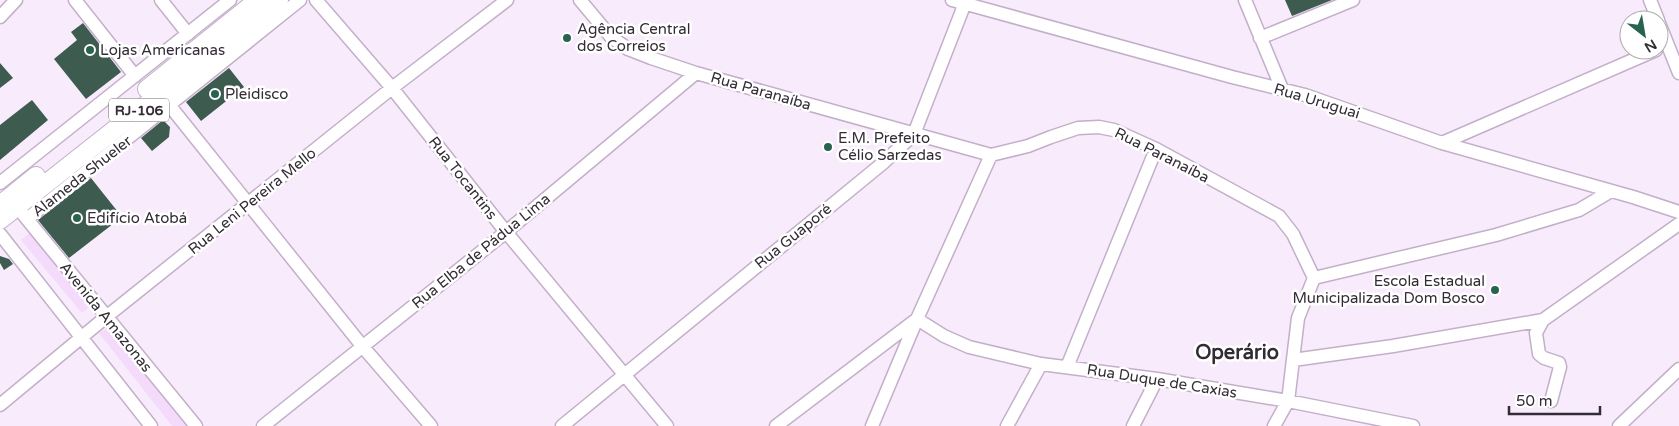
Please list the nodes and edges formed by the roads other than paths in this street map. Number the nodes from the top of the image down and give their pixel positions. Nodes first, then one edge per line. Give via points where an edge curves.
1 (16, 0) edge
2 (75, 0) edge
3 (161, 0) edge
4 (230, 0) edge
5 (258, 0) edge
6 (279, 0) edge
7 (300, 0) edge
8 (316, 0) edge
9 (507, 0) edge
10 (580, 0) edge
11 (1245, 0) edge
12 (1353, 0) edge
13 (962, 1) edge
14 (0, 17) edge
15 (188, 34) junction
16 (1260, 38) junction
17 (1669, 54) edge
18 (1633, 60) edge
19 (696, 73) junction
20 (1679, 73) edge
21 (136, 76) junction
22 (392, 88) junction
23 (1282, 90) junction
24 (170, 106) junction
25 (914, 134) junction
26 (1442, 143) junction
27 (1156, 149) junction
28 (991, 155) junction
29 (0, 183) edge
30 (1611, 192) junction
31 (249, 204) junction
32 (15, 210) edge
33 (1679, 212) edge
34 (0, 220) edge
35 (1679, 224) edge
36 (506, 232) junction
37 (0, 234) edge
38 (1314, 278) junction
39 (106, 317) junction
40 (917, 319) junction
41 (1543, 320) junction
42 (81, 338) junction
43 (363, 347) junction
44 (1293, 360) junction
45 (1041, 364) junction
46 (1067, 367) junction
47 (1679, 369) edge
48 (623, 375) junction
49 (1157, 379) junction
50 (1288, 401) junction
51 (1551, 401) dead end
52 (0, 406) edge
53 (152, 426) edge
54 (196, 426) edge
55 (263, 426) edge
56 (432, 426) edge
57 (562, 426) edge
58 (667, 426) edge
59 (776, 426) edge
60 (872, 426) edge
61 (1007, 426) edge
62 (1133, 426) edge
63 (1274, 426) edge
64 (1413, 426) edge
65 (1619, 426) edge

1 - 14 street
2 - 21 street
3 - 15 street
4 - 15 street
5 - 32 highway, RJ-106
6 - 32 highway, RJ-106
7 - 24 street, Alameda Shueler
8 - 22 street, Rua Tocantins
9 - 22 street, Rua Leni Pereira Mello
10 - 19 street, Rua Paranaíba via 611,37 628,48
11 - 16 street
12 - 16 street
13 - 23 street, Rua Uruguai
13 - 25 street, Rua Guaporé
15 - 21 street
16 - 23 street
17 - 20 street
18 - 26 street
19 - 25 street, Rua Paranaíba
19 - 36 street, Rua Elba de Pádua Lima
21 - 29 street
22 - 31 street, Rua Leni Pereira Mello
22 - 36 street, Rua Tocantins
23 - 26 street, Rua Uruguai via 1305,94
24 - 31 street
24 - 32 street, Alameda Shueler
25 - 28 street, Rua Paranaíba
25 - 48 street, Rua Guaporé via 883,163
26 - 30 street, Rua Uruguai
27 - 28 street, Rua Paranaíba via 1114,130 1099,127 1078,128
27 - 38 street, Rua Paranaíba via 1278,216 1293,234
27 - 46 street
28 - 40 street
30 - 33 street, Rua Uruguai
30 - 38 street via 1579,210 1496,235
31 - 39 street, Rua Leni Pereira Mello
31 - 43 street
32 - 34 highway, RJ-106
32 - 39 street, Avenida Amazonas
35 - 41 street
36 - 43 street, Rua Elba de Pádua Lima
36 - 48 street, Rua Tocantins
37 - 42 street, Avenida Amazonas
38 - 44 street via 1298,318
39 - 42 street, Rua Leni Pereira Mello
39 - 54 street, Avenida Amazonas
40 - 45 street, Rua Duque de Caxias via 969,347
40 - 59 street
40 - 60 street
41 - 44 street
41 - 51 street via 1536,333 1539,354 1559,363 1560,367
42 - 52 street, Rua Leni Pereira Mello
42 - 53 street, Avenida Amazonas
43 - 55 street, Rua Elba de Pádua Lima
43 - 56 street
44 - 50 street
45 - 46 street, Rua Duque de Caxias
45 - 61 street
46 - 49 street, Rua Duque de Caxias
47 - 65 street
48 - 57 street, Rua Guaporé
48 - 58 street, Rua Tocantins
49 - 50 street, Rua Duque de Caxias
49 - 62 street
50 - 63 street
50 - 64 street, Rua Duque de Caxias

